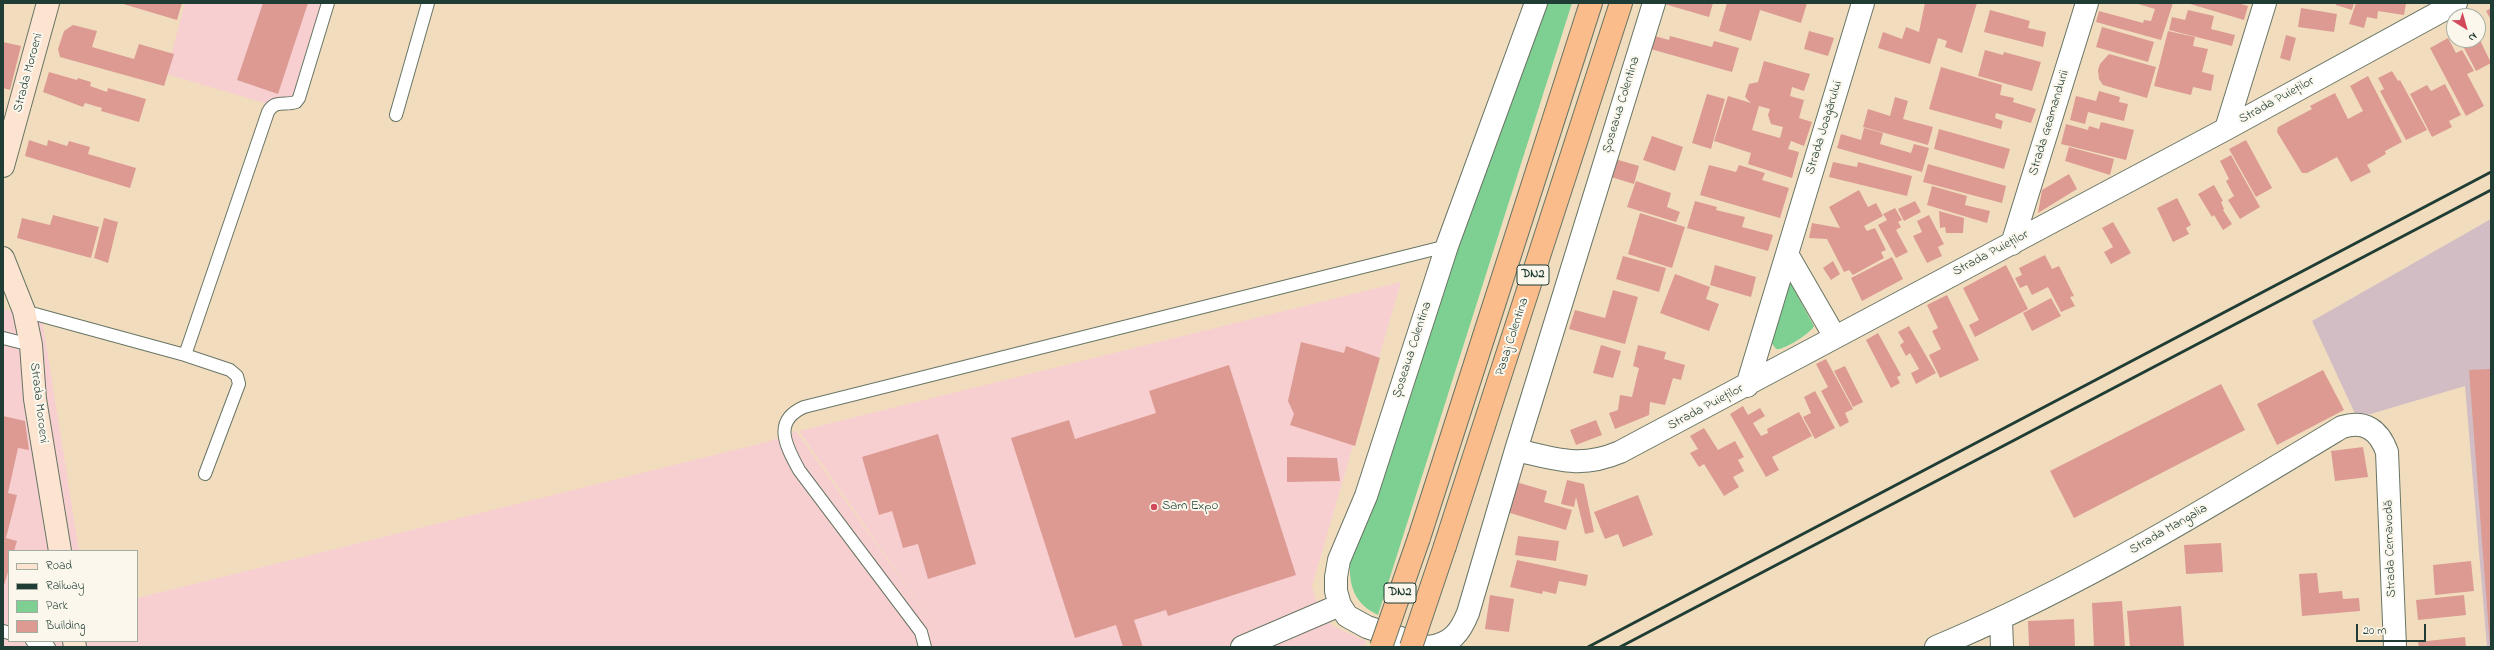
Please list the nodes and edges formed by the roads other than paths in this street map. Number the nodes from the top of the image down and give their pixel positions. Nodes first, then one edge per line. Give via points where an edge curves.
1 (48, 3) edge
2 (328, 3) edge
3 (428, 3) edge
4 (1536, 3) edge
5 (1590, 3) edge
6 (1621, 3) edge
7 (1654, 3) edge
8 (1863, 3) edge
9 (2088, 3) edge
10 (2265, 3) edge
11 (2456, 3) edge
12 (396, 115) dead end
13 (8, 129) edge
14 (2226, 129) junction
15 (3, 166) edge
16 (2012, 244) junction
17 (1447, 246) junction
18 (1787, 254) junction
19 (3, 258) edge
20 (24, 311) junction
21 (1835, 337) junction
22 (3, 338) edge
23 (31, 345) junction
24 (185, 354) junction
25 (1747, 386) junction
26 (1516, 450) junction
27 (2387, 452) joint
28 (205, 474) dead end
29 (60, 550) edge
30 (1340, 605) junction
31 (2001, 620) junction
32 (35, 642) edge
33 (49, 647) edge
34 (925, 647) edge
35 (1242, 647) edge
36 (1381, 647) edge
37 (1411, 647) edge
38 (1428, 647) edge
39 (1936, 647) edge
40 (2002, 647) edge
41 (2395, 647) edge

1 - 13 street, Strada Moroeni
2 - 24 lane via 299,98 291,104 276,103 268,112
3 - 12 lane
4 - 17 street, Șoseaua Colentina
5 - 36 highway, DN2, bridge via 1419,538
6 - 37 highway, Pasaj Colentina / DN2, bridge
7 - 26 street, Șoseaua Colentina
8 - 18 street, Strada Joagărului
9 - 16 street, Strada Geamandurii
10 - 14 street
11 - 14 street, Strada Puieților
13 - 15 street, Strada Moroeni
14 - 16 street, Strada Puieților
16 - 21 street, Strada Puieților
17 - 30 street, Șoseaua Colentina via 1366,496 1340,560 1336,591
17 - 34 lane via 791,412 785,422 784,432 799,470 921,632
18 - 21 street
18 - 25 street, Strada Joagărului
19 - 20 street, Strada Moroeni
20 - 23 street, Strada Moroeni
20 - 24 lane
21 - 25 street, Strada Puieților
22 - 23 lane
23 - 29 street, Strada Moroeni via 35,399
24 - 28 lane via 230,370 237,376 239,384
25 - 26 street, Strada Puieților via 1603,459 1586,463 1566,461
26 - 38 street, Șoseaua Colentina via 1461,630 1441,645
27 - 31 street, Strada Mangalia via 2380,436 2373,429 2354,424 2342,427 2160,537
27 - 41 street, Strada Cernavodă
30 - 35 street
30 - 38 street, Șoseaua Colentina via 1347,616 1357,623
31 - 39 street, Strada Mangalia
31 - 40 street
32 - 33 lane

